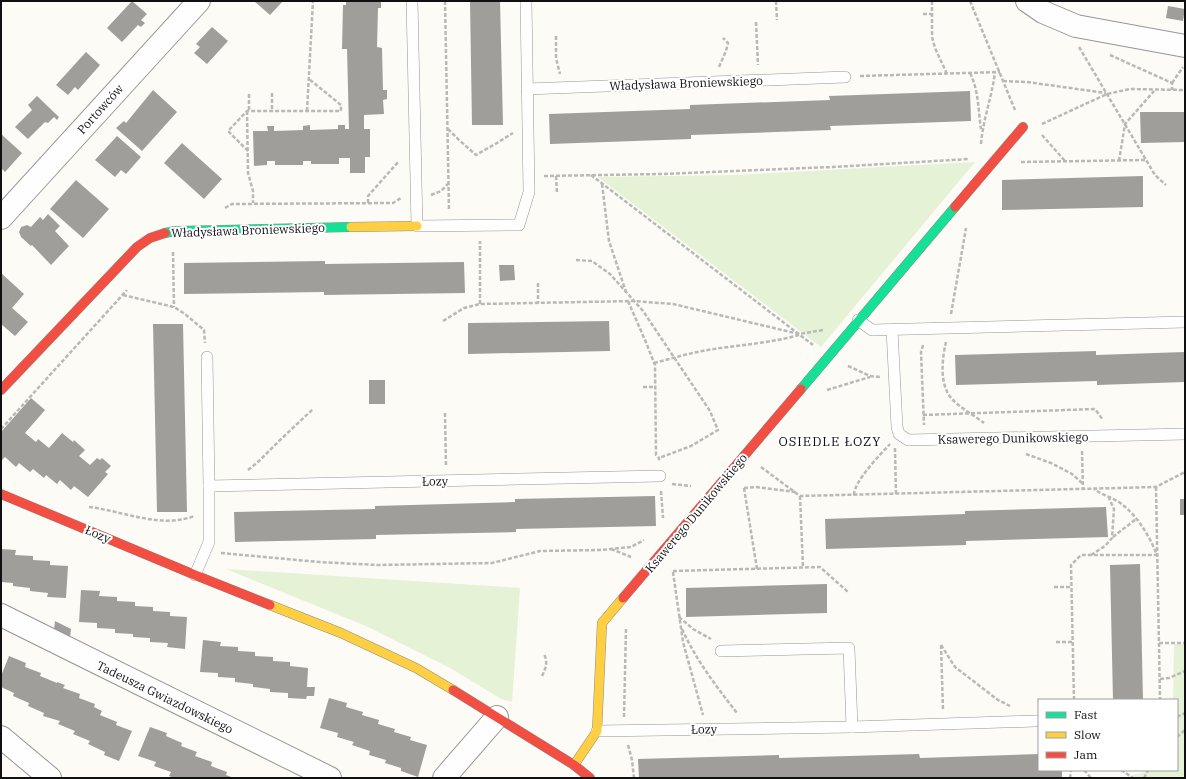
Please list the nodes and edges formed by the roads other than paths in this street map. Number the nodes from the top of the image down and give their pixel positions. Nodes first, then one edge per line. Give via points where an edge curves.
1 (199, 1) edge
2 (412, 1) edge
3 (526, 1) edge
4 (1040, 7) edge
5 (1185, 46) edge
6 (845, 77) road end
7 (528, 89) junction
8 (1023, 127) road end
9 (1, 218) edge
10 (417, 226) junction
11 (858, 320) junction
12 (1185, 322) edge
13 (892, 330) junction
14 (207, 357) road end
15 (1, 390) edge
16 (1185, 434) edge
17 (660, 476) dead end
18 (209, 486) junction
19 (1, 494) edge
20 (195, 575) junction
21 (1, 615) edge
22 (721, 651) road end
23 (497, 717) junction
24 (1035, 721) road end
25 (852, 727) junction
26 (597, 731) junction
27 (1, 736) edge
28 (574, 765) junction
29 (50, 778) edge
30 (330, 778) edge
31 (444, 778) edge
32 (590, 778) edge

1 - 9 street, Portowców
2 - 10 lane
3 - 7 lane, Władysława Broniewskiego
4 - 5 street via 1076,26
6 - 7 lane, Władysława Broniewskiego
7 - 10 lane, Władysława Broniewskiego via 529,192 519,225
8 - 11 street, Ksawerego Dunikowskiego
10 - 15 street, Władysława Broniewskiego via 160,233 136,248
11 - 13 lane via 872,330
11 - 26 street, Ksawerego Dunikowskiego via 602,623
12 - 13 lane
13 - 16 lane, Ksawerego Dunikowskiego via 897,427 899,434 908,440
14 - 18 lane
17 - 18 lane, Łozy
18 - 20 lane via 209,542
19 - 20 street, Łozy
20 - 23 street, Łozy via 341,633 416,668
21 - 30 street, Tadeusza Gwiazdowskiego
22 - 25 lane via 849,648
23 - 28 street, Łozy
23 - 31 street
24 - 25 lane, Łozy
25 - 26 lane, Łozy via 707,729 626,735
26 - 28 street
27 - 29 street
28 - 32 street, Łozy

